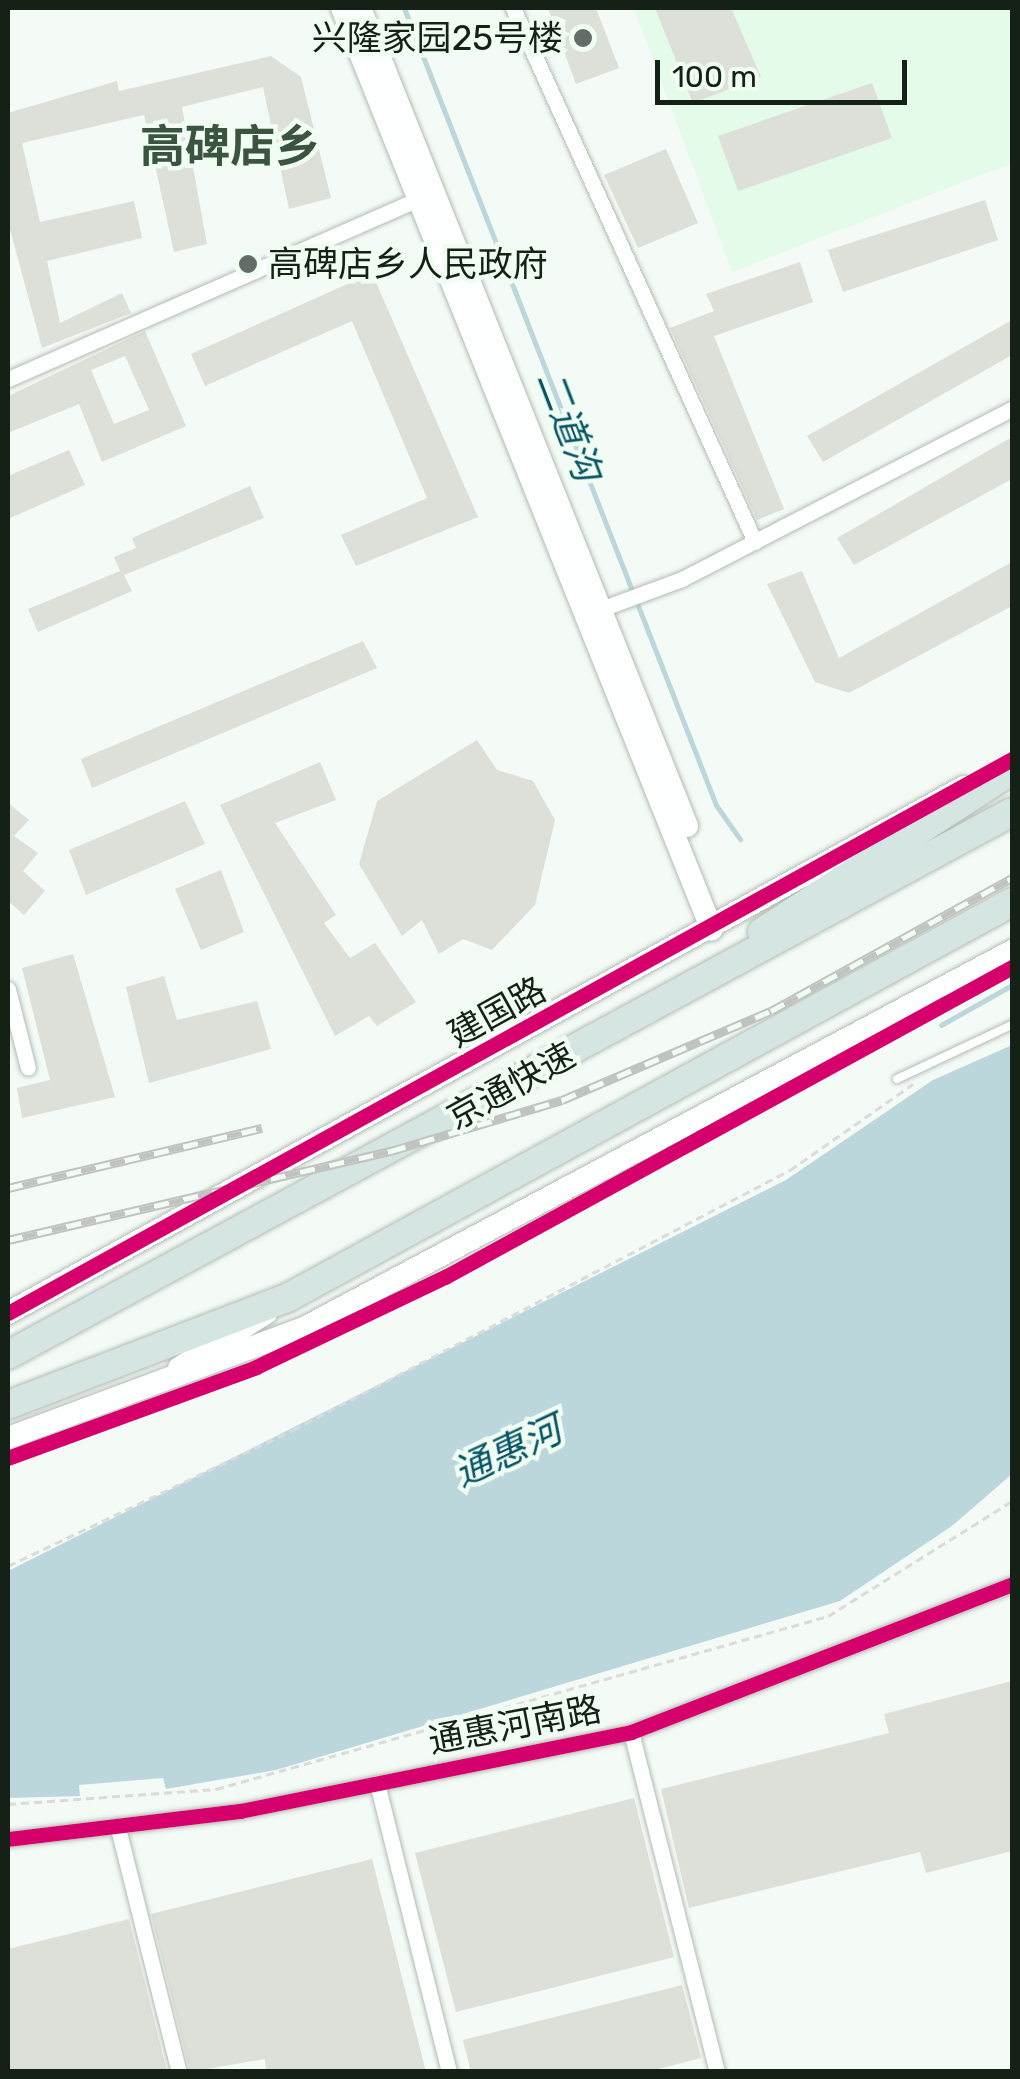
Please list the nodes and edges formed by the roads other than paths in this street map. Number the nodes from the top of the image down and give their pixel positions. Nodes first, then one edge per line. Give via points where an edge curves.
1 (342, 8) edge
2 (360, 8) edge
3 (513, 8) edge
4 (419, 199) junction
5 (8, 378) edge
6 (1012, 409) edge
7 (755, 542) junction
8 (611, 606) junction
9 (1012, 759) edge
10 (1012, 770) edge
11 (1012, 812) edge
12 (1012, 902) edge
13 (1012, 918) edge
14 (719, 926) junction
15 (1012, 951) edge
16 (900, 964) junction
17 (8, 988) edge
18 (672, 998) junction
19 (1012, 1025) edge
20 (28, 1068) dead end
21 (898, 1079) dead end
22 (289, 1297) junction
23 (8, 1313) edge
24 (8, 1355) edge
25 (129, 1398) junction
26 (8, 1405) edge
27 (8, 1438) edge
28 (1012, 1584) edge
29 (631, 1732) junction
30 (377, 1783) junction
31 (118, 1828) junction
32 (8, 1839) edge
33 (179, 2072) edge
34 (449, 2072) edge
35 (717, 2072) edge

1 - 4 main road
2 - 8 main road
3 - 7 street
4 - 5 street
4 - 14 main road
6 - 7 street
7 - 8 street via 662,589
8 - 14 main road
9 - 14 main road, 建国路
10 - 18 highway via 804,901
11 - 18 highway, 京通快速
12 - 16 highway
13 - 16 highway
14 - 23 main road, 建国路
15 - 25 main road via 413,1273
16 - 22 highway
17 - 20 street
18 - 24 highway, 京通快速
19 - 21 lane
22 - 25 main road
22 - 26 highway
25 - 27 main road
28 - 29 street, 通惠河南路
29 - 30 street, 通惠河南路
29 - 35 street
30 - 31 street, 通惠河南路
30 - 34 street
31 - 32 street, 通惠河南路
31 - 33 street

